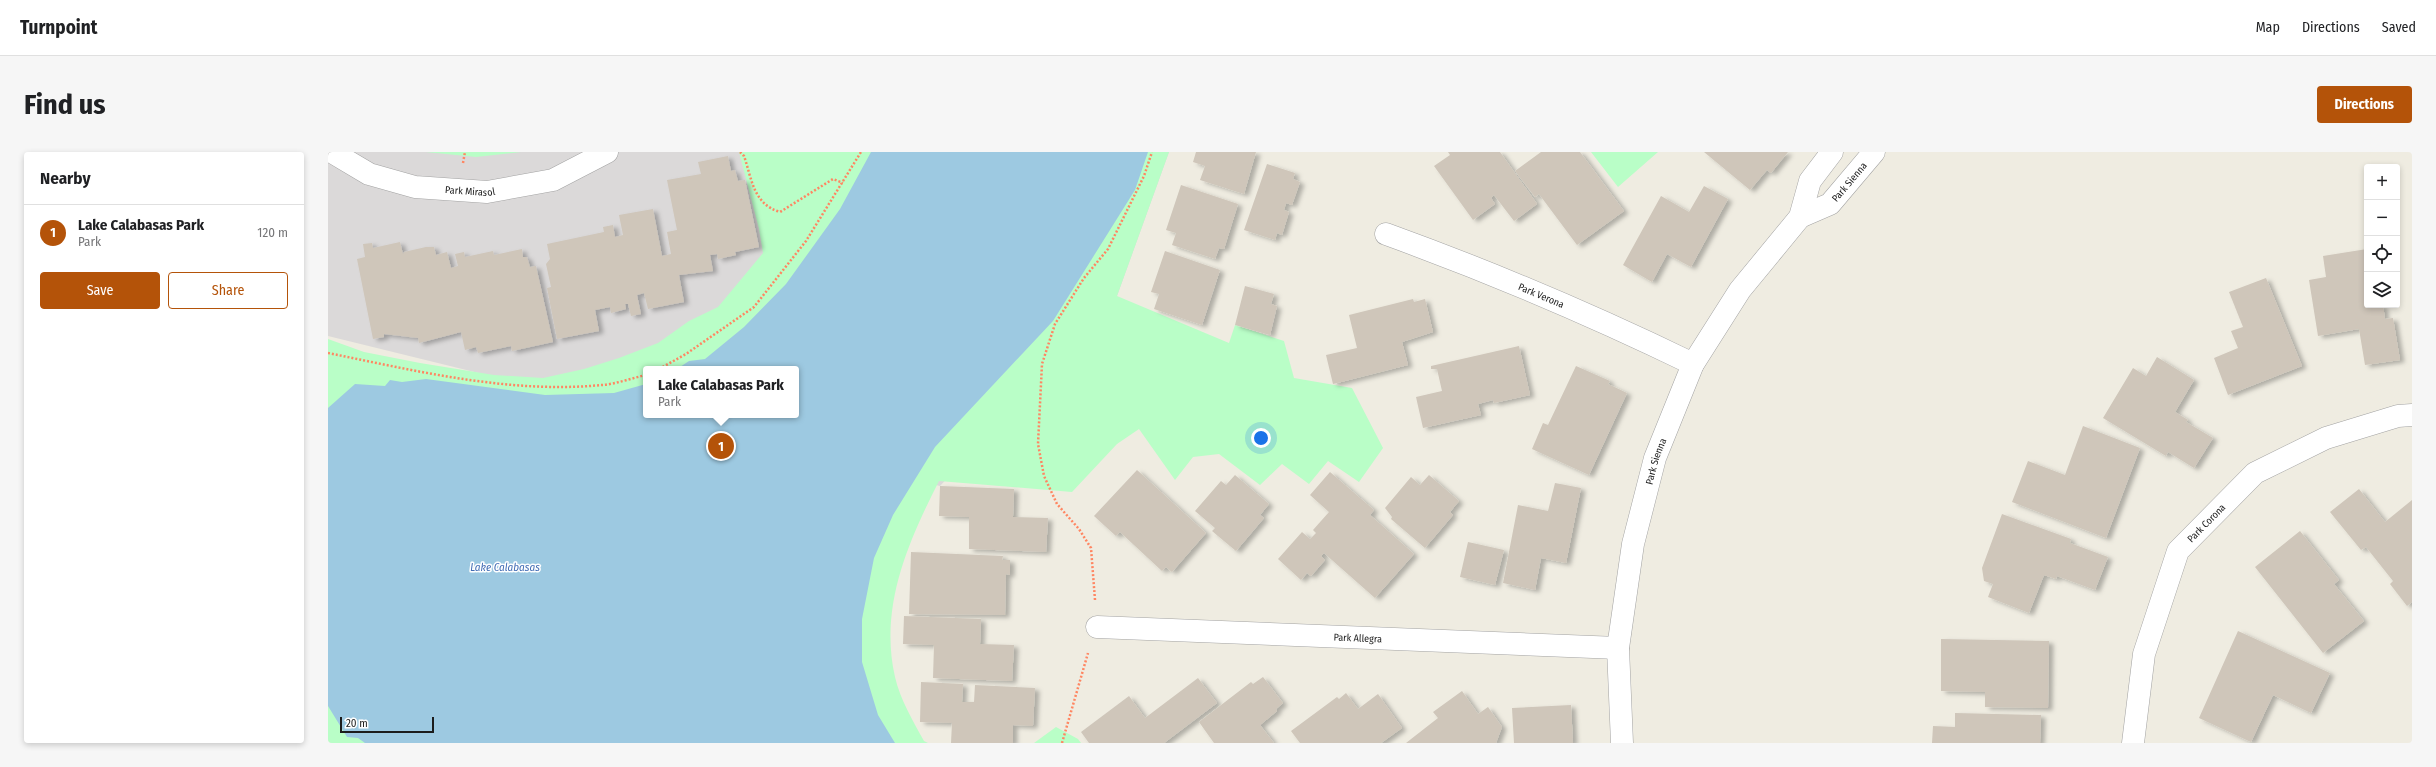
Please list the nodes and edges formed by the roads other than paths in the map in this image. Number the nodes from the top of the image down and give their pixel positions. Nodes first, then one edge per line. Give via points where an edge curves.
1 (332, 152) edge
2 (607, 152) edge
3 (1832, 152) edge
4 (1874, 152) edge
5 (1800, 217) junction
6 (1386, 234) dead end
7 (1693, 364) junction
8 (2412, 415) edge
9 (1097, 627) road end
10 (1618, 648) junction
11 (1622, 743) edge
12 (2133, 743) edge

1 - 2 street, Park Mirasol via 369,174 415,187 487,192 553,180
3 - 5 street, Park Sienna via 1810,180
4 - 5 street, Park Sienna via 1830,204
5 - 7 street, Park Sienna via 1740,290
6 - 7 street, Park Verona via 1471,264
7 - 10 street, Park Sienna via 1655,458 1633,544
8 - 12 street, Park Corona via 2398,416 2326,438 2255,473 2178,551 2144,654
9 - 10 street, Park Allegra
10 - 11 street, Park Sienna

